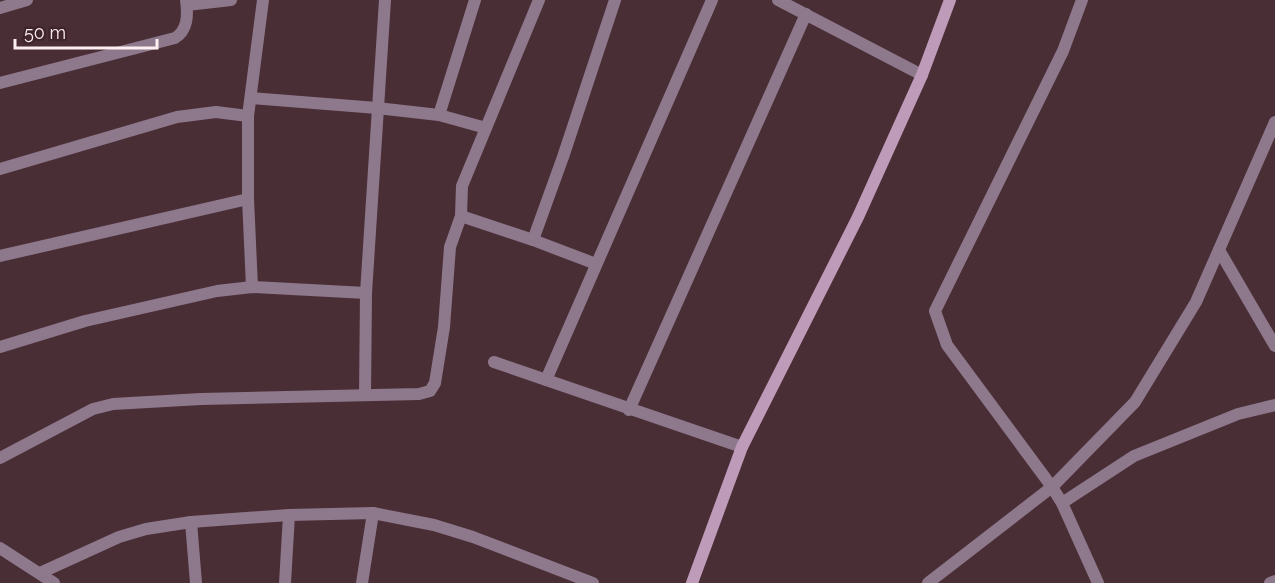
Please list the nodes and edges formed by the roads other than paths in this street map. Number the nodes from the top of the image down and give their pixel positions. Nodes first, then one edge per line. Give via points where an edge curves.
1 (27, 0) edge
2 (231, 0) edge
3 (263, 0) edge
4 (385, 0) edge
5 (476, 0) edge
6 (539, 0) edge
7 (615, 0) edge
8 (712, 0) edge
9 (778, 0) edge
10 (950, 0) edge
11 (1082, 0) edge
12 (186, 2) edge
13 (0, 8) edge
14 (806, 14) junction
15 (922, 75) junction
16 (0, 83) edge
17 (251, 98) junction
18 (378, 108) junction
19 (439, 115) junction
20 (248, 116) junction
21 (1275, 122) edge
22 (486, 128) junction
23 (0, 169) edge
24 (248, 199) junction
25 (461, 216) junction
26 (533, 240) junction
27 (1219, 250) junction
28 (0, 256) edge
29 (596, 264) junction
30 (252, 287) junction
31 (366, 294) junction
32 (1275, 346) edge
33 (0, 347) edge
34 (494, 362) dead end
35 (546, 380) junction
36 (365, 395) junction
37 (1275, 405) edge
38 (629, 410) junction
39 (742, 447) junction
40 (0, 458) edge
41 (1052, 487) junction
42 (1062, 503) junction
43 (373, 513) junction
44 (289, 515) junction
45 (191, 522) junction
46 (0, 548) edge
47 (40, 573) junction
48 (1275, 581) edge
49 (54, 583) edge
50 (196, 583) edge
51 (285, 583) edge
52 (362, 583) edge
53 (593, 583) edge
54 (692, 583) edge
55 (928, 583) edge
56 (1098, 583) edge
57 (1270, 583) edge

1 - 13 street
2 - 12 street
3 - 17 street
4 - 18 street
5 - 19 street
6 - 22 street
7 - 26 street
8 - 29 street
9 - 14 street
10 - 15 street
11 - 41 street via 1063,51 935,312 947,345
12 - 16 street via 185,28 175,38
14 - 15 street
14 - 38 street
15 - 39 street via 858,217
17 - 18 street
17 - 20 street
18 - 19 street
18 - 31 street
19 - 22 street
20 - 23 street via 216,112 177,117
20 - 24 street
21 - 27 street
22 - 25 street via 462,186
24 - 28 street
24 - 30 street
25 - 26 street
25 - 36 street via 450,247 444,327 434,387 419,394
26 - 29 street
27 - 32 street
27 - 41 street via 1196,302 1135,402
29 - 35 street
30 - 31 street
30 - 33 street via 85,321
31 - 36 street
34 - 35 street
35 - 38 street
36 - 40 street via 113,404 93,409
37 - 42 street via 1238,414 1134,456
38 - 39 street
39 - 54 street
41 - 42 street
41 - 55 street
42 - 56 street
43 - 44 street
43 - 52 street
43 - 53 street via 473,537
44 - 45 street
44 - 51 street
45 - 47 street via 119,537
45 - 50 street
46 - 47 street
47 - 49 street
48 - 57 street

